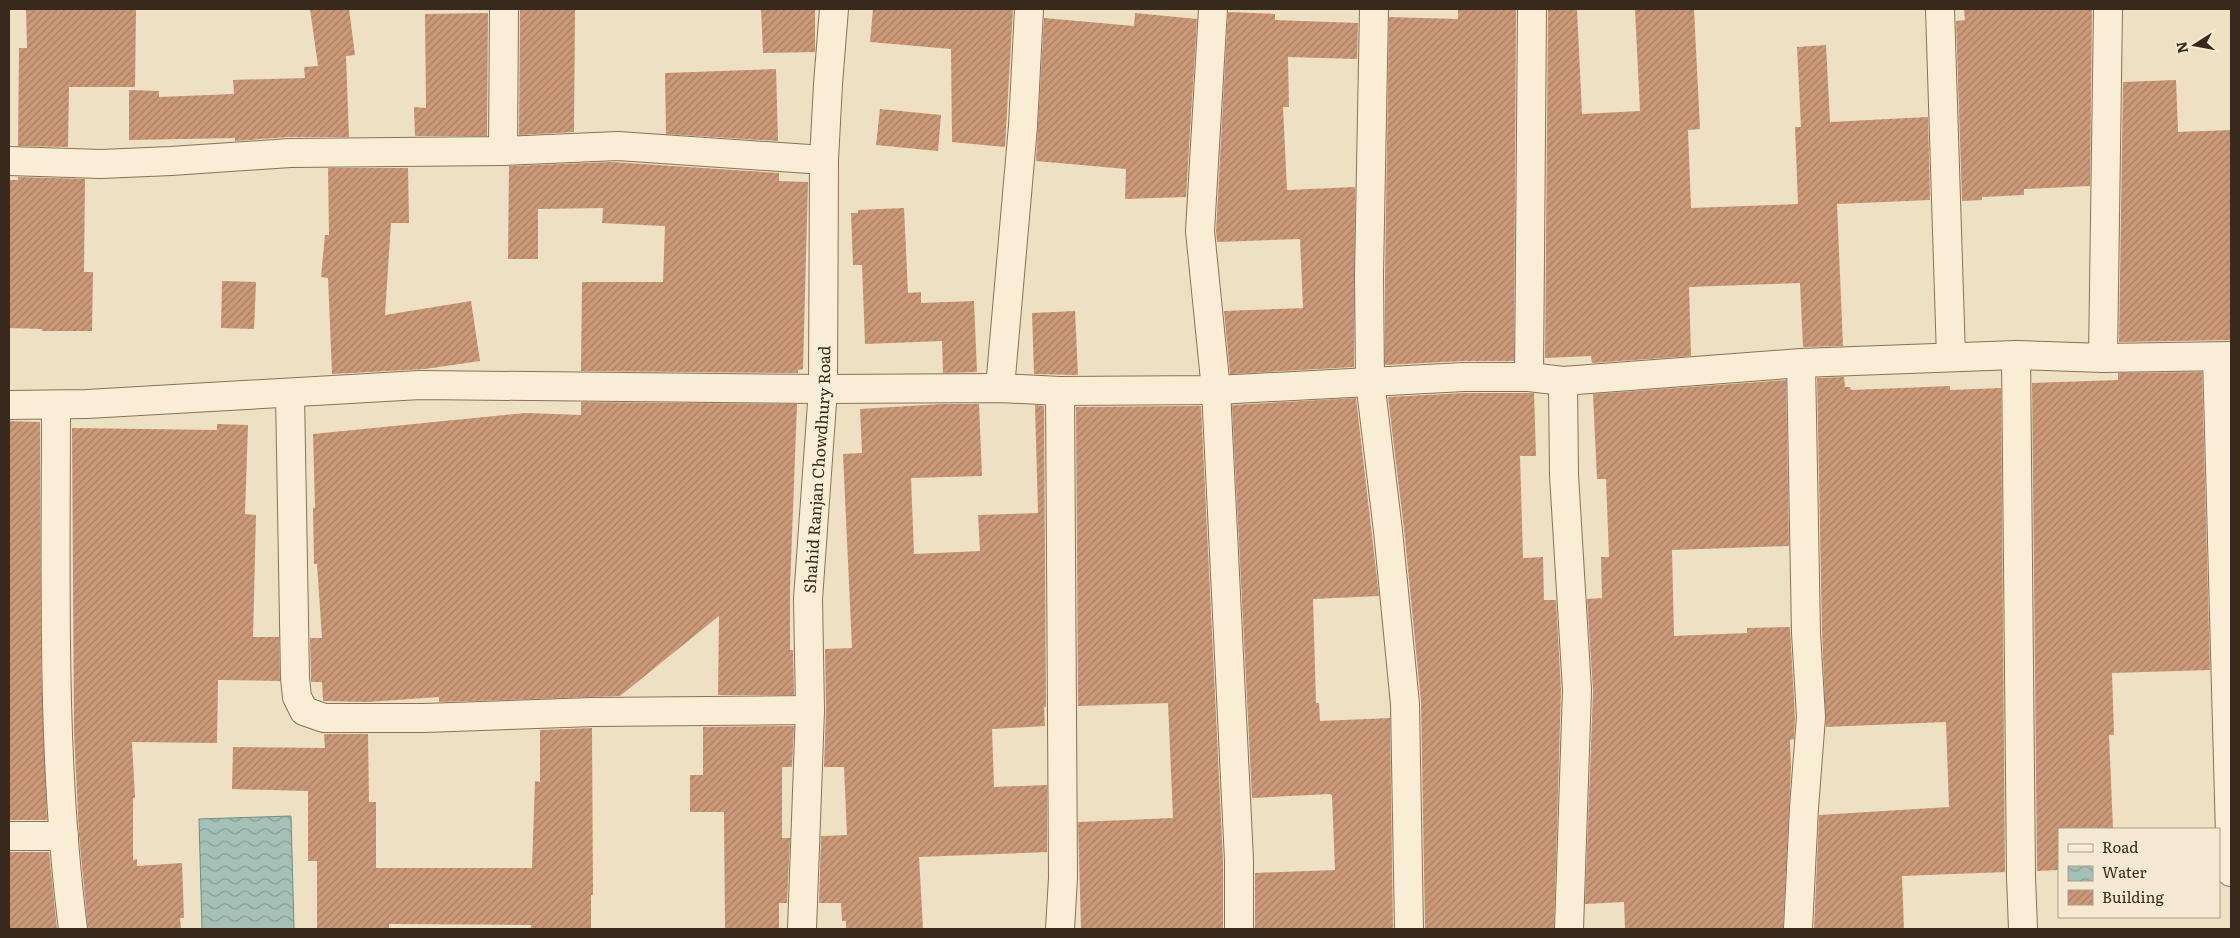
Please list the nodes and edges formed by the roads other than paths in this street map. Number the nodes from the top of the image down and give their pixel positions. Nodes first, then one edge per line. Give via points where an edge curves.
1 (504, 9) edge
2 (834, 9) edge
3 (1030, 9) edge
4 (1214, 9) edge
5 (1374, 9) edge
6 (1532, 9) edge
7 (1940, 9) edge
8 (2108, 9) edge
9 (503, 151) junction
10 (824, 160) junction
11 (9, 161) edge
12 (2016, 355) junction
13 (1950, 357) junction
14 (2224, 357) edge
15 (2103, 358) junction
16 (1801, 363) junction
17 (1529, 377) junction
18 (1370, 381) junction
19 (1563, 381) junction
20 (1000, 388) junction
21 (823, 389) junction
22 (1216, 390) junction
23 (1060, 391) junction
24 (290, 393) junction
25 (9, 405) edge
26 (56, 405) junction
27 (810, 710) junction
28 (9, 836) edge
29 (64, 836) junction
30 (2231, 872) edge
31 (74, 929) edge
32 (802, 929) edge
33 (1060, 929) edge
34 (1239, 929) edge
35 (1409, 929) edge
36 (1569, 929) edge
37 (1798, 929) edge
38 (2024, 929) edge

1 - 9 street
2 - 10 street, Shahid Ranjan Chowdhury Road
3 - 20 street
4 - 22 street via 1200,231
5 - 18 street
6 - 17 street
7 - 13 street
8 - 15 street
9 - 10 street via 618,146
9 - 11 street via 290,153 101,164
10 - 21 street, Shahid Ranjan Chowdhury Road
12 - 13 street
12 - 15 street
12 - 38 street
13 - 16 street
14 - 15 street
14 - 30 street
16 - 19 street
16 - 37 street via 1806,633 1811,717
17 - 18 street
17 - 19 street
18 - 22 street
18 - 35 street via 1405,704
19 - 36 street via 1564,475 1577,690
20 - 21 street
20 - 23 street
21 - 24 street via 420,385
21 - 27 street, Shahid Ranjan Chowdhury Road via 808,599
22 - 23 street
22 - 34 street via 1239,860
23 - 33 street via 1063,868
24 - 26 street
24 - 27 street via 295,678 297,696 304,711 324,718 424,718
25 - 26 street
26 - 29 street via 57,704
27 - 32 street, Shahid Ranjan Chowdhury Road
28 - 29 street
29 - 31 street

